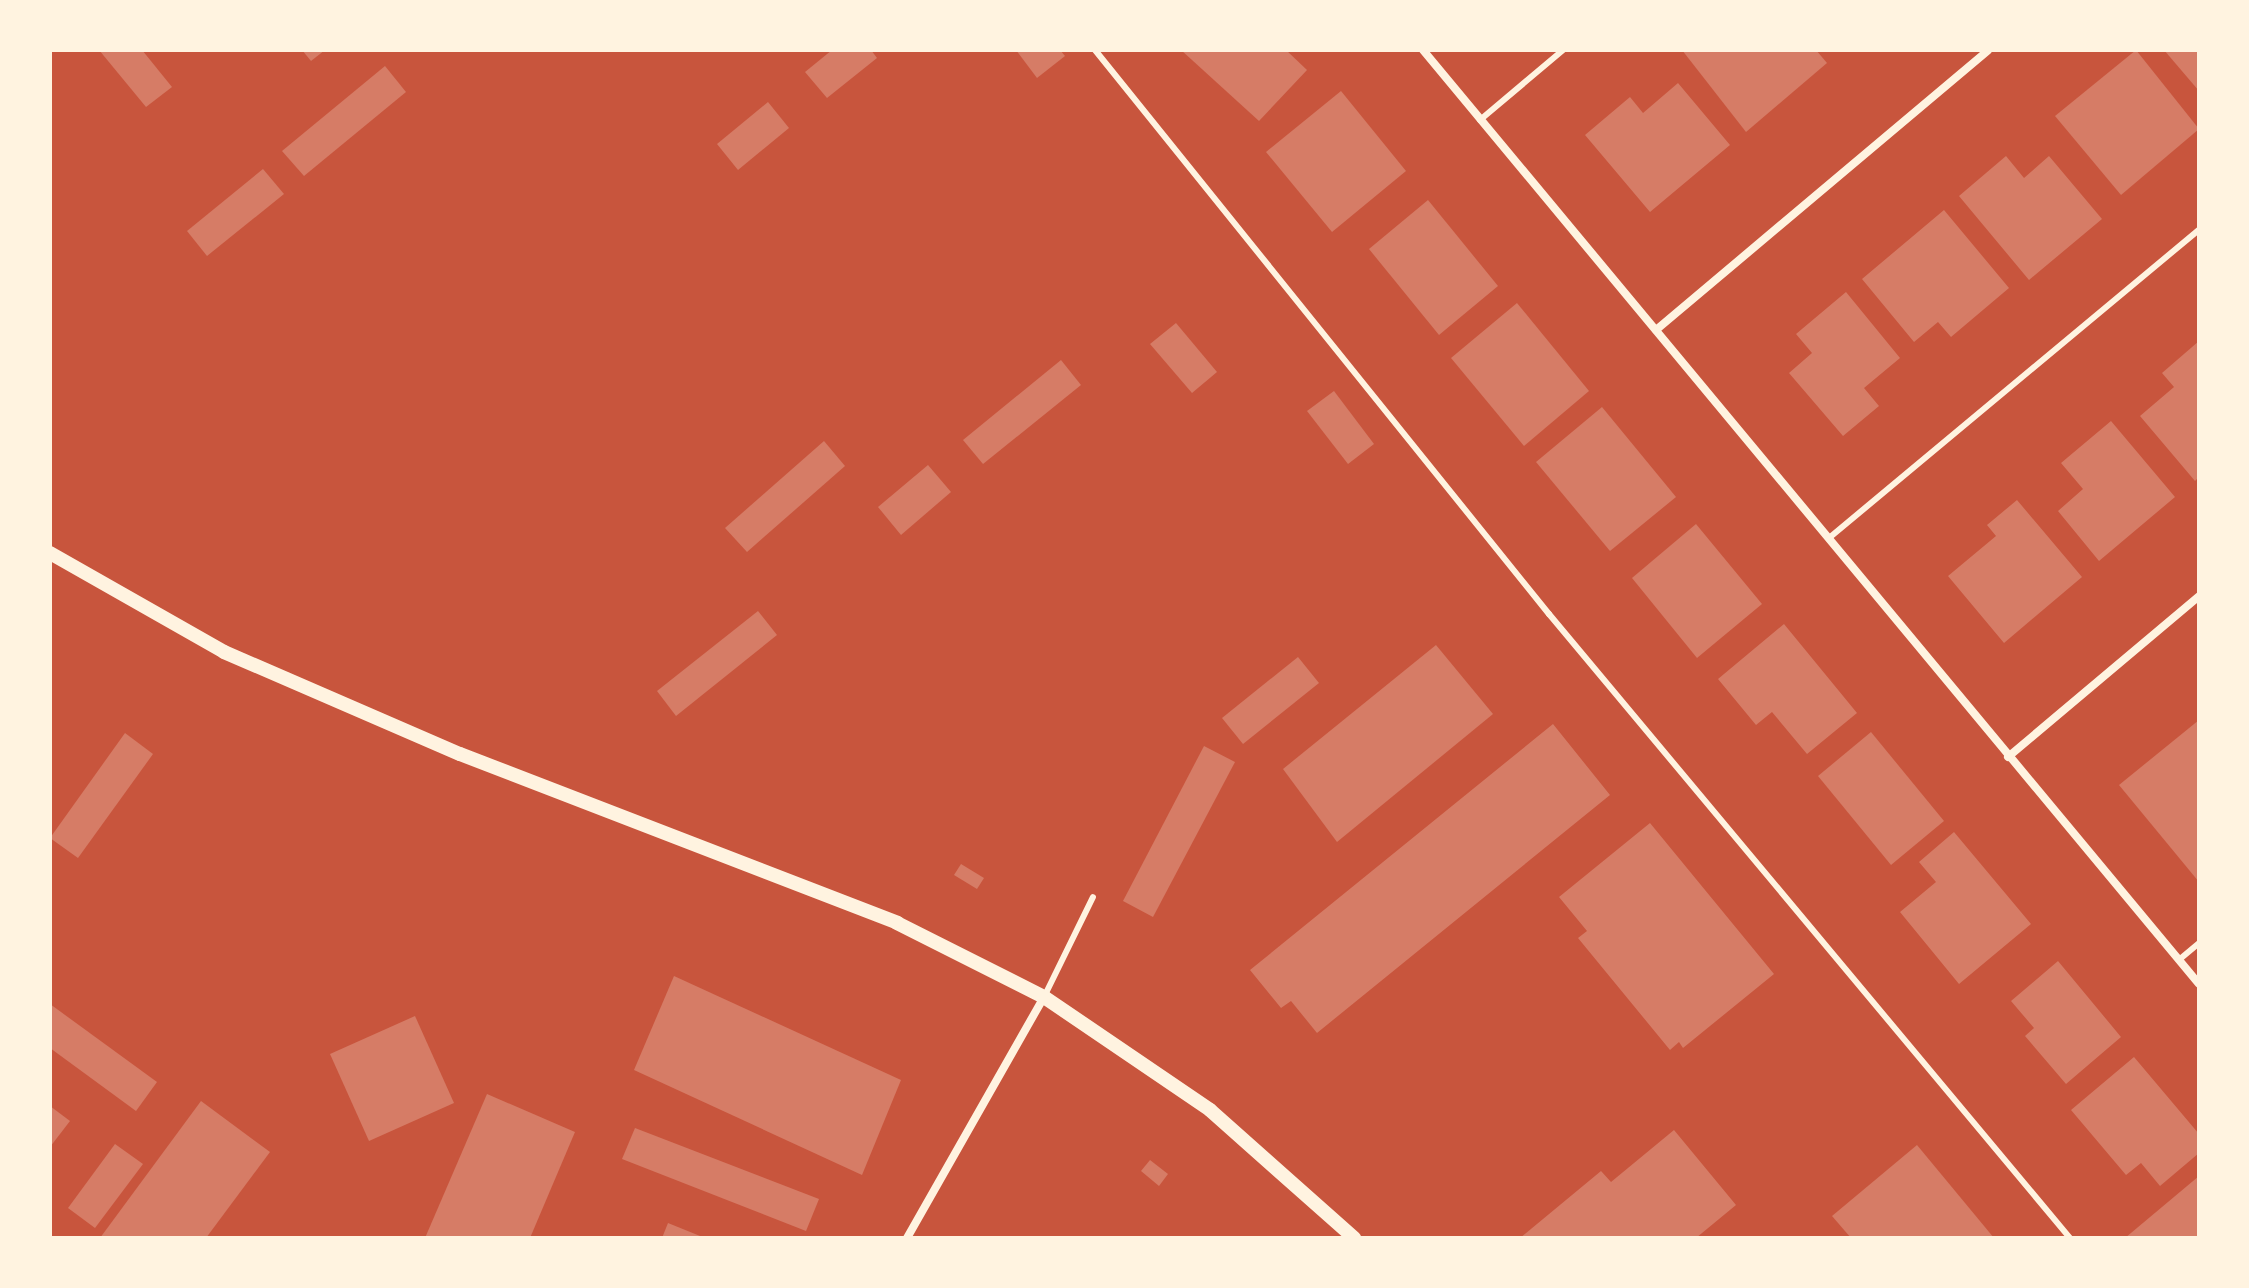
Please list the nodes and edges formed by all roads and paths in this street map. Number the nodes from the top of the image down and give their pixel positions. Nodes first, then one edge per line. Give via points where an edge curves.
1 (1095, 50) edge
2 (1423, 50) edge
3 (1563, 50) edge
4 (1988, 50) edge
5 (1480, 120) junction
6 (2199, 230) edge
7 (1656, 330) junction
8 (1829, 538) junction
9 (50, 553) edge
10 (2199, 596) edge
11 (2008, 757) junction
12 (1093, 897) dead end
13 (2199, 943) edge
14 (2180, 959) junction
15 (2199, 984) edge
16 (1044, 997) junction
17 (907, 1238) edge
18 (1354, 1238) edge
19 (2070, 1238) edge

1 - 19 lane via 1549,614
2 - 5 street
3 - 5 lane
4 - 7 street
5 - 7 street
6 - 8 lane
7 - 8 street
8 - 11 street
9 - 16 street via 238,658 460,754 897,923
10 - 11 street
11 - 14 street
12 - 16 lane
13 - 14 lane
14 - 15 street
16 - 17 street
16 - 18 street via 1210,1110

